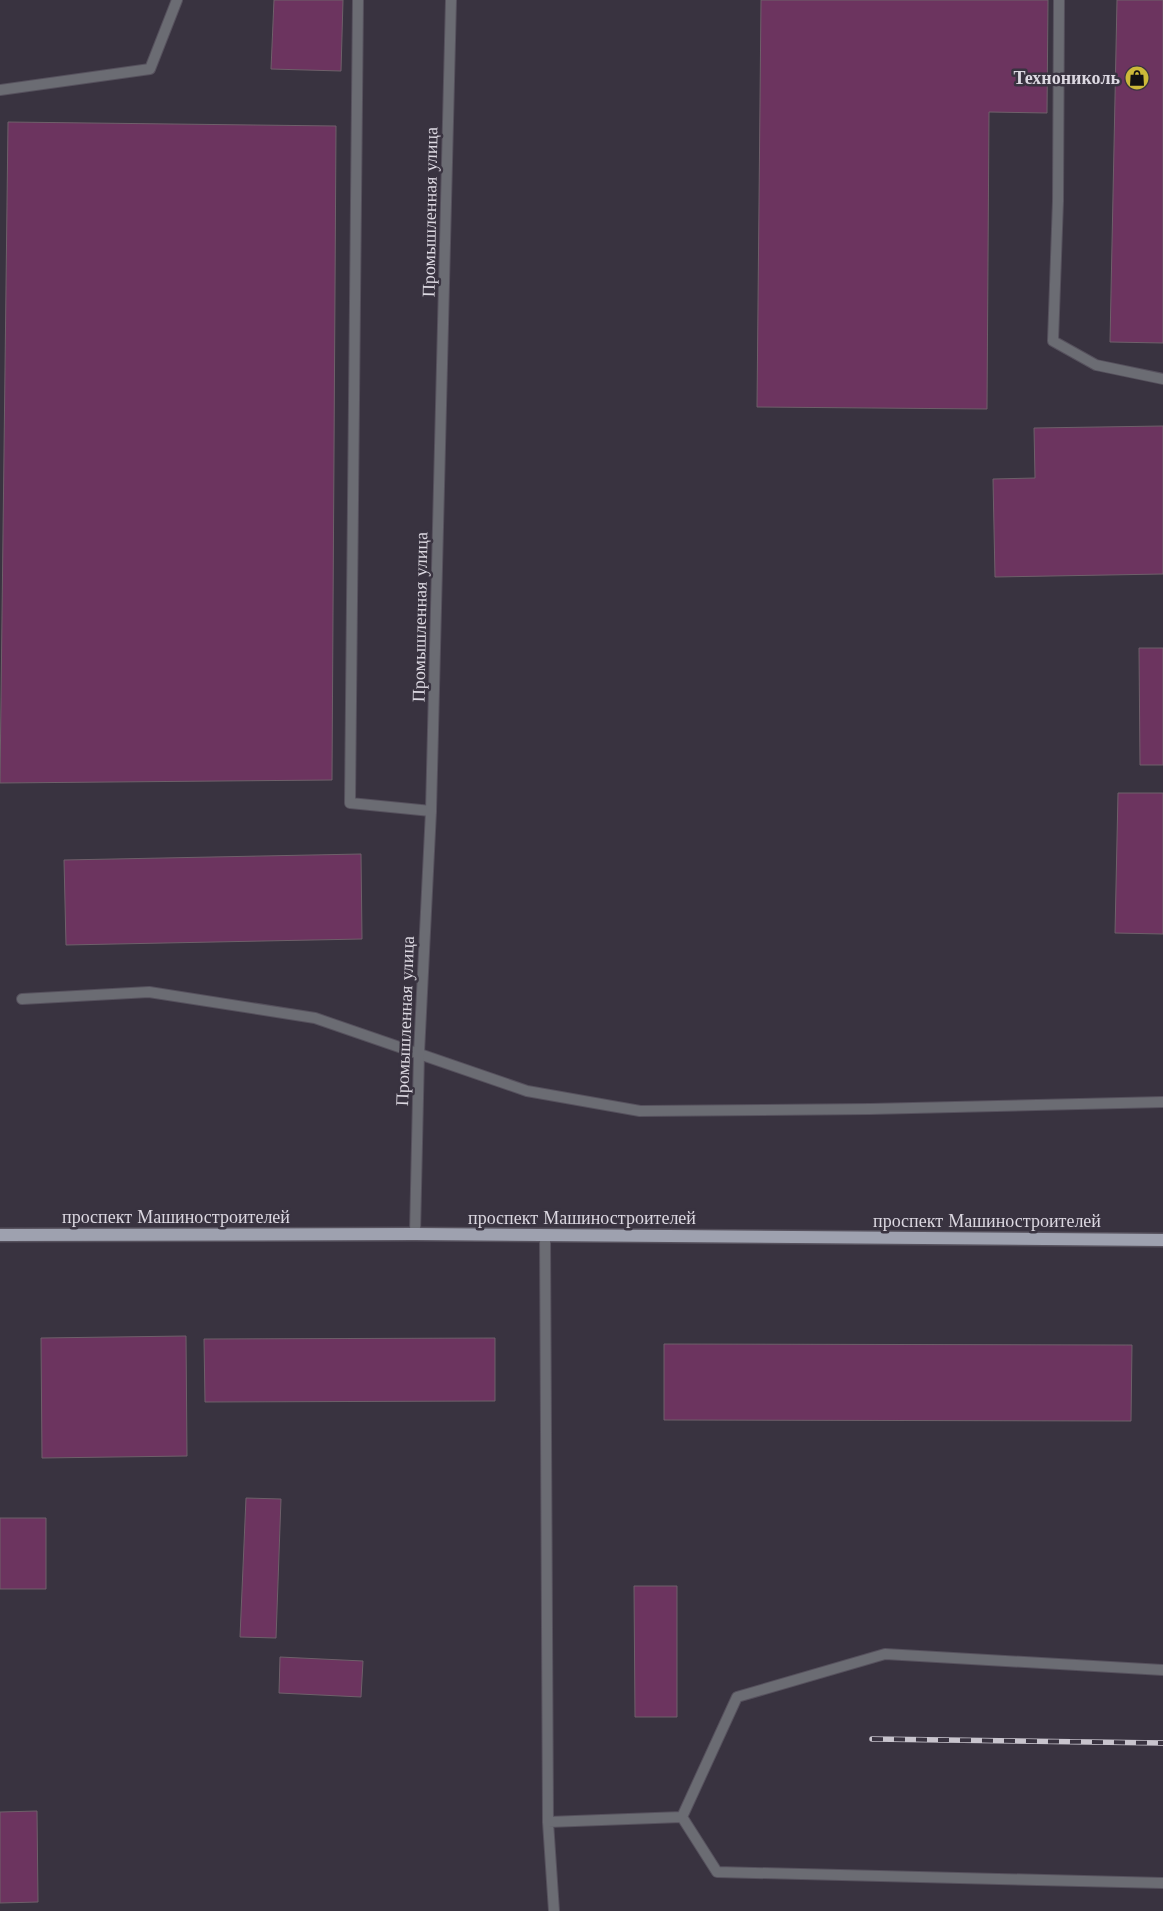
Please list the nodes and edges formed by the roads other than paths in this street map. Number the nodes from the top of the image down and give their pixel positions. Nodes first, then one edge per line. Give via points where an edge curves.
1 (177, 0) edge
2 (358, 0) edge
3 (451, 0) edge
4 (1059, 0) edge
5 (0, 90) edge
6 (1163, 379) edge
7 (431, 811) junction
8 (22, 999) dead end
9 (418, 1053) junction
10 (1163, 1102) edge
11 (415, 1234) junction
12 (0, 1235) edge
13 (544, 1235) junction
14 (1163, 1240) edge
15 (1163, 1670) edge
16 (682, 1817) junction
17 (548, 1822) junction
18 (1163, 1883) edge
19 (554, 1911) edge

1 - 5 street via 150,69
2 - 7 street via 350,803
3 - 7 street, Промышленная улица
4 - 6 street via 1058,201 1053,341 1096,365
7 - 9 street, Промышленная улица
8 - 9 street via 149,992 315,1018
9 - 10 street via 527,1091 640,1111
9 - 11 street, Промышленная улица
11 - 12 main road, проспект Машиностроителей
11 - 13 main road, проспект Машиностроителей
13 - 14 main road, проспект Машиностроителей
13 - 17 street
15 - 16 street via 885,1654 737,1697
16 - 17 street
16 - 18 street via 717,1872
17 - 19 street

